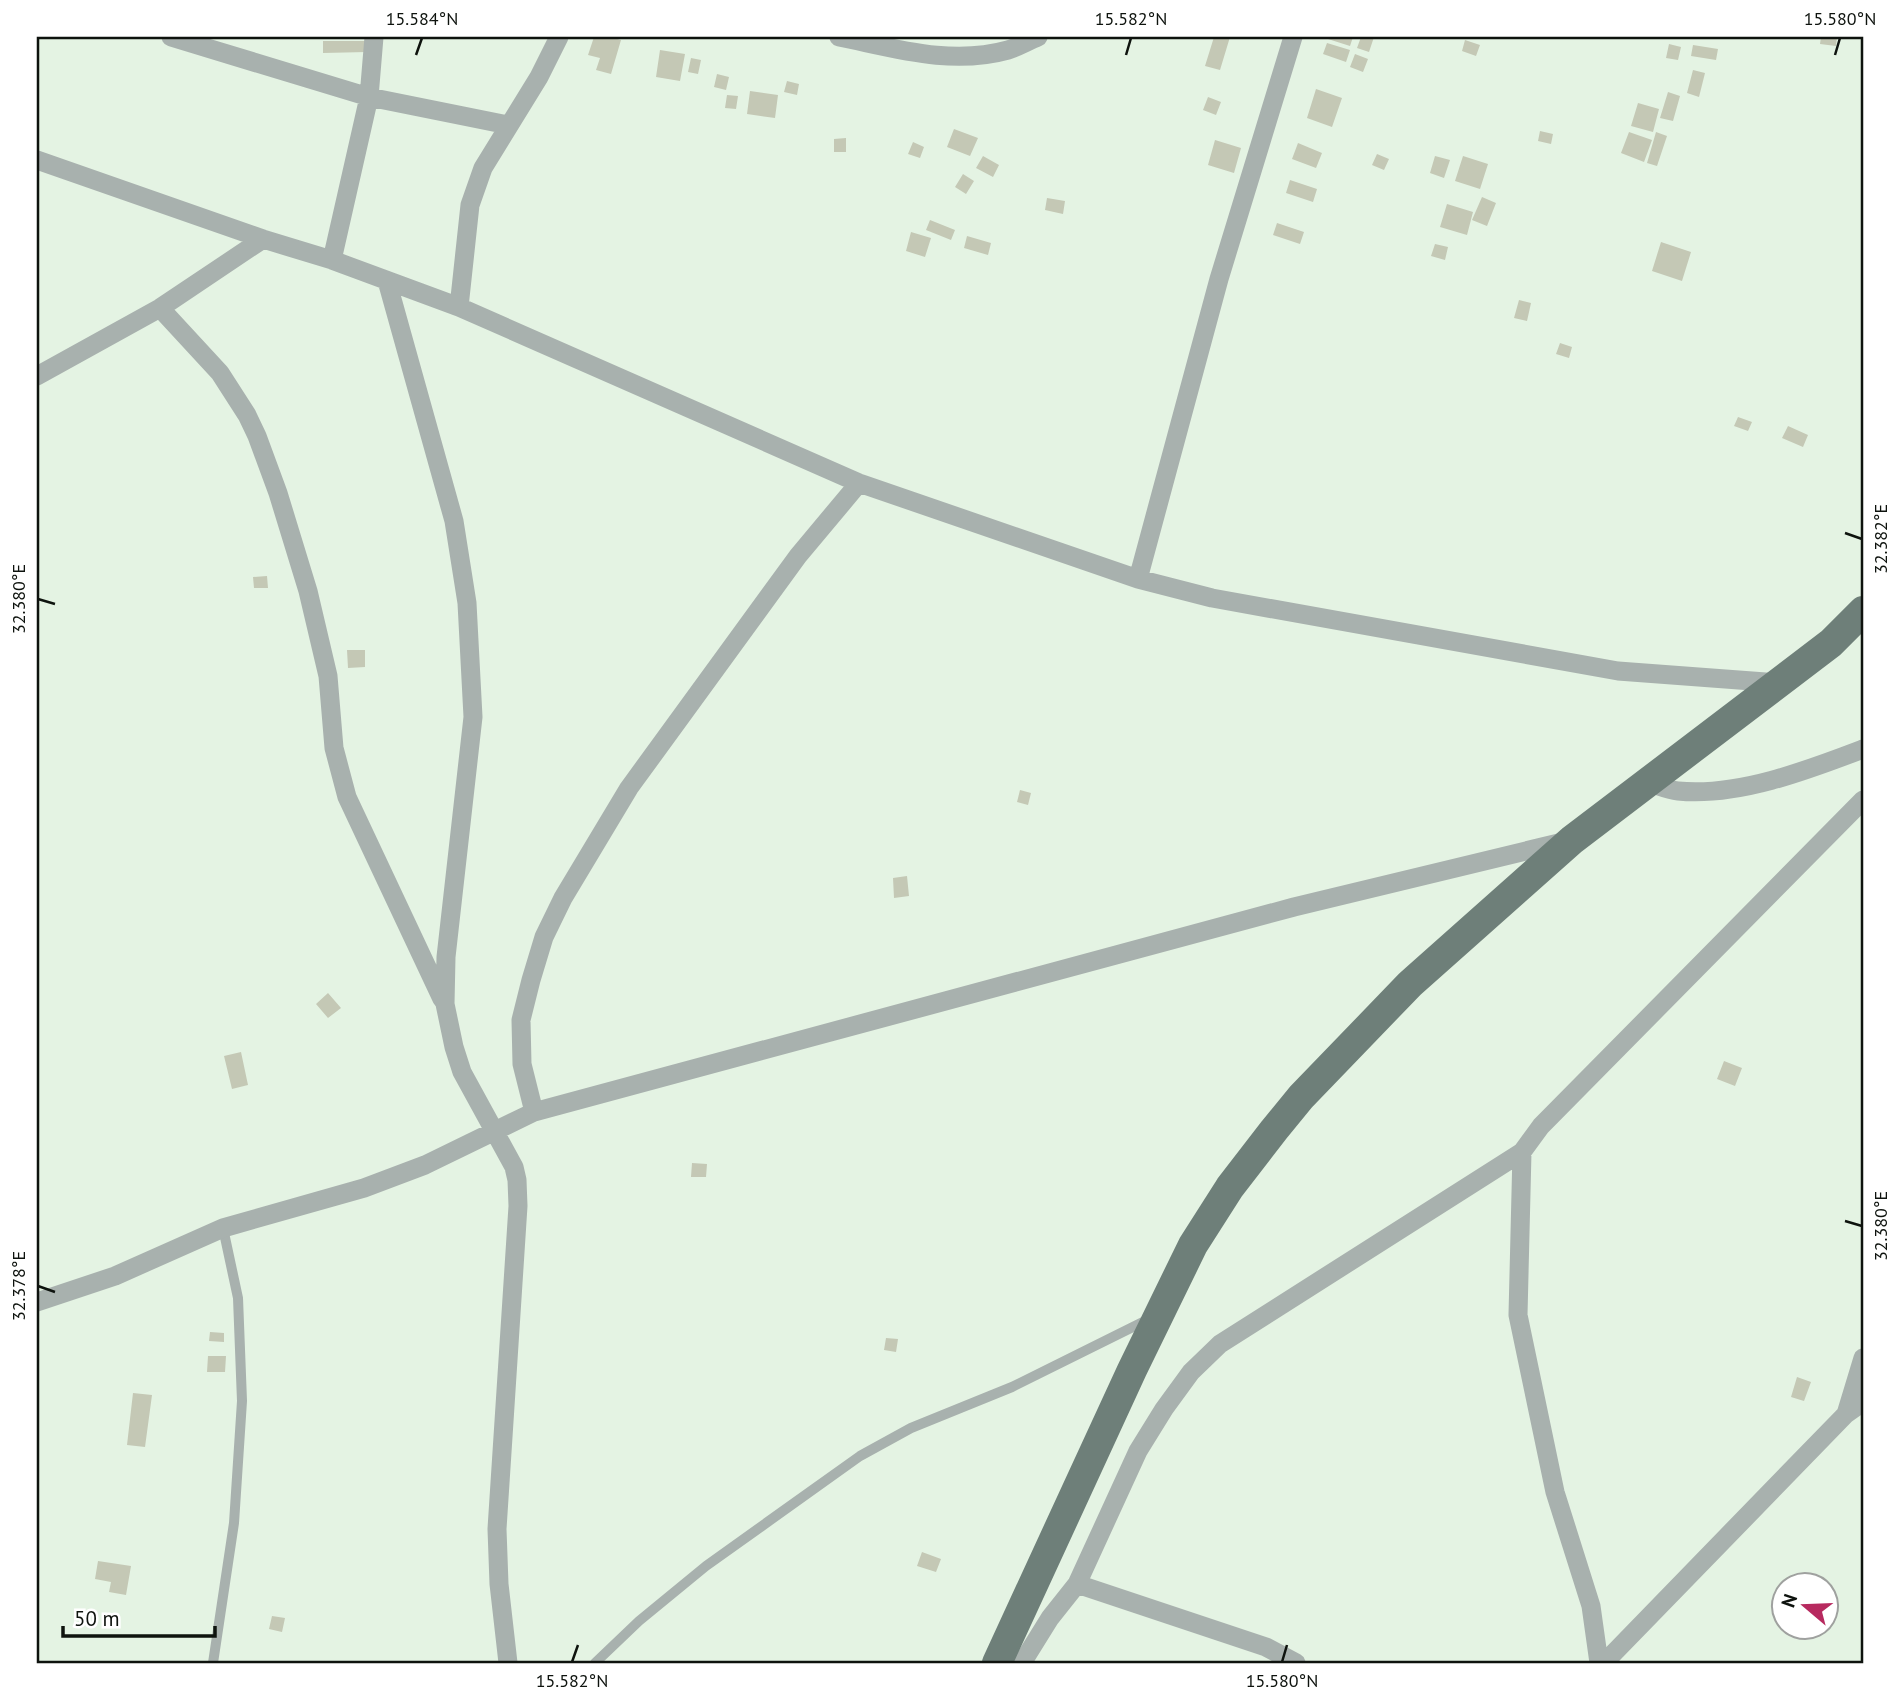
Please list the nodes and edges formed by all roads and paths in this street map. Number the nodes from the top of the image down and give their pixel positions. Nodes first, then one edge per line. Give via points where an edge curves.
1 (171, 37) edge
2 (374, 37) edge
3 (559, 37) edge
4 (839, 37) edge
5 (1038, 37) edge
6 (1293, 37) edge
7 (201, 42) edge
8 (369, 97) junction
9 (508, 125) junction
10 (37, 160) edge
11 (263, 239) junction
12 (332, 260) junction
13 (387, 281) junction
14 (459, 307) junction
15 (160, 308) junction
16 (37, 376) edge
17 (859, 483) junction
18 (1138, 579) junction
19 (1863, 611) edge
20 (1779, 683) junction
21 (1863, 749) edge
22 (1647, 782) junction
23 (1863, 800) edge
24 (1572, 840) junction
25 (445, 1004) junction
26 (534, 1112) junction
27 (493, 1131) junction
28 (1522, 1152) junction
29 (223, 1228) junction
30 (37, 1302) edge
31 (1159, 1314) junction
32 (1863, 1358) edge
33 (1863, 1402) edge
34 (1846, 1414) junction
35 (1077, 1584) junction
36 (213, 1663) edge
37 (508, 1663) edge
38 (595, 1663) edge
39 (997, 1663) edge
40 (1022, 1663) edge
41 (1296, 1663) edge
42 (1602, 1663) edge

1 - 7 street
2 - 8 street
3 - 9 street
4 - 5 street via 944,57 1009,50
6 - 18 street via 1219,279
7 - 8 street
8 - 9 street
8 - 12 street
9 - 14 street via 483,168 470,205
10 - 11 street
11 - 12 street
11 - 15 street
12 - 13 street
13 - 14 street
13 - 25 street via 454,521 469,627 473,717 446,957
14 - 17 street
15 - 16 street
15 - 25 street via 220,373 257,436 314,613 329,684 334,748 347,797
17 - 18 street
17 - 26 street via 797,556 629,788 563,898 544,937 522,1020 522,1064
18 - 20 street via 1212,598 1618,671
19 - 20 main road
20 - 22 main road
21 - 22 street via 1790,777 1707,792
22 - 24 main road
23 - 28 street via 1551,1116
24 - 26 street via 1294,907
24 - 31 main road via 1410,984 1301,1097 1230,1187 1193,1245
25 - 27 street via 462,1072
26 - 27 street
27 - 29 street via 425,1165 364,1188
27 - 37 street via 517,1180 518,1206 498,1529
28 - 35 street via 1220,1344 1191,1373 1138,1451
28 - 42 street via 1518,1315 1555,1492 1591,1606
29 - 30 street via 115,1276
29 - 36 lane via 238,1298 242,1401 234,1523
31 - 38 lane via 860,1456 706,1566
31 - 39 main road
32 - 34 street
33 - 34 street
34 - 42 street
35 - 40 street
35 - 41 street via 1266,1647

